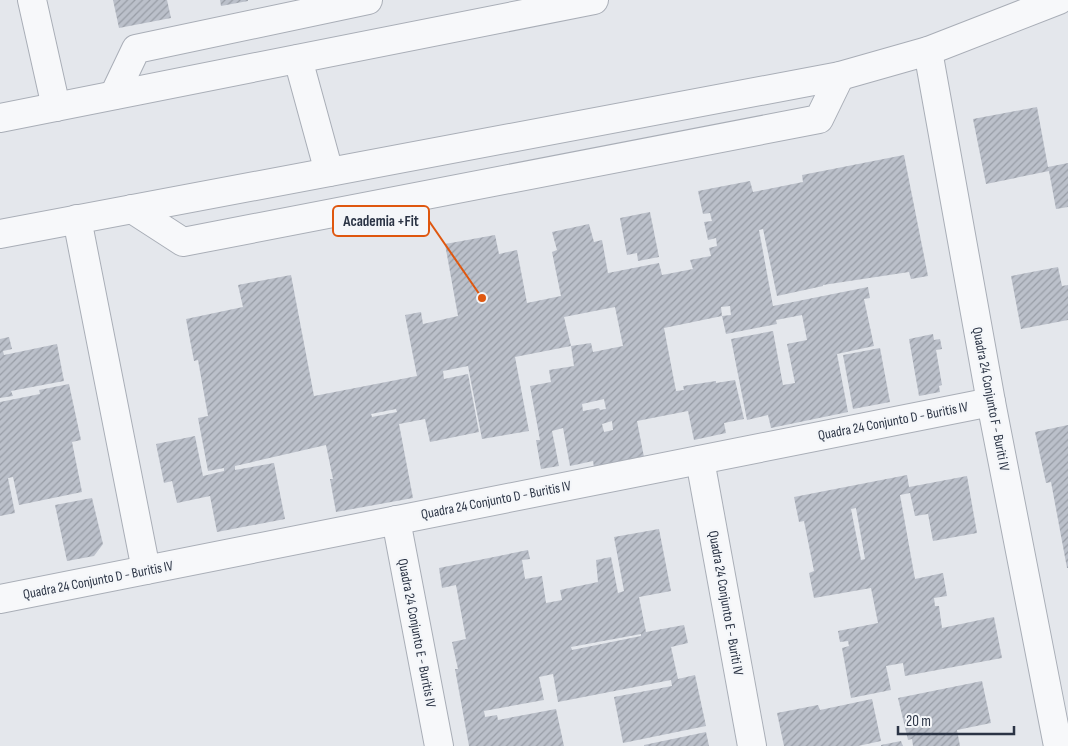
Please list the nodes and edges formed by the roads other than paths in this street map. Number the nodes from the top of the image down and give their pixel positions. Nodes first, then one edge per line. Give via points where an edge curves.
1 (32, 0) edge
2 (368, 0) edge
3 (594, 0) edge
4 (1059, 0) edge
5 (928, 51) junction
6 (298, 59) junction
7 (840, 76) junction
8 (114, 95) junction
9 (56, 107) junction
10 (0, 118) edge
11 (329, 172) junction
12 (132, 209) junction
13 (77, 219) junction
14 (0, 235) edge
15 (991, 402) junction
16 (700, 460) junction
17 (396, 520) junction
18 (146, 570) junction
19 (0, 599) edge
20 (439, 746) edge
21 (752, 746) edge
22 (1058, 746) edge

1 - 9 street
2 - 8 street via 136,49
3 - 6 street
4 - 5 street
5 - 7 street
5 - 15 street, Quadra 24 Conjunto F - Buriti IV
6 - 8 street
6 - 11 street
7 - 11 street
7 - 12 street via 819,119 183,242
8 - 9 street
9 - 10 street
11 - 12 street
12 - 13 street
13 - 14 street
13 - 18 street
15 - 16 street, Quadra 24 Conjunto D - Buritis IV
15 - 22 street, Quadra 24 Conjunto F - Buriti IV
16 - 17 street, Quadra 24 Conjunto D - Buritis IV
16 - 21 street, Quadra 24 Conjunto E - Buriti IV
17 - 18 street, Quadra 24 Conjunto D - Buritis IV
17 - 20 street, Quadra 24 Conjunto E - Buritis IV
18 - 19 street, Quadra 24 Conjunto D - Buritis IV

